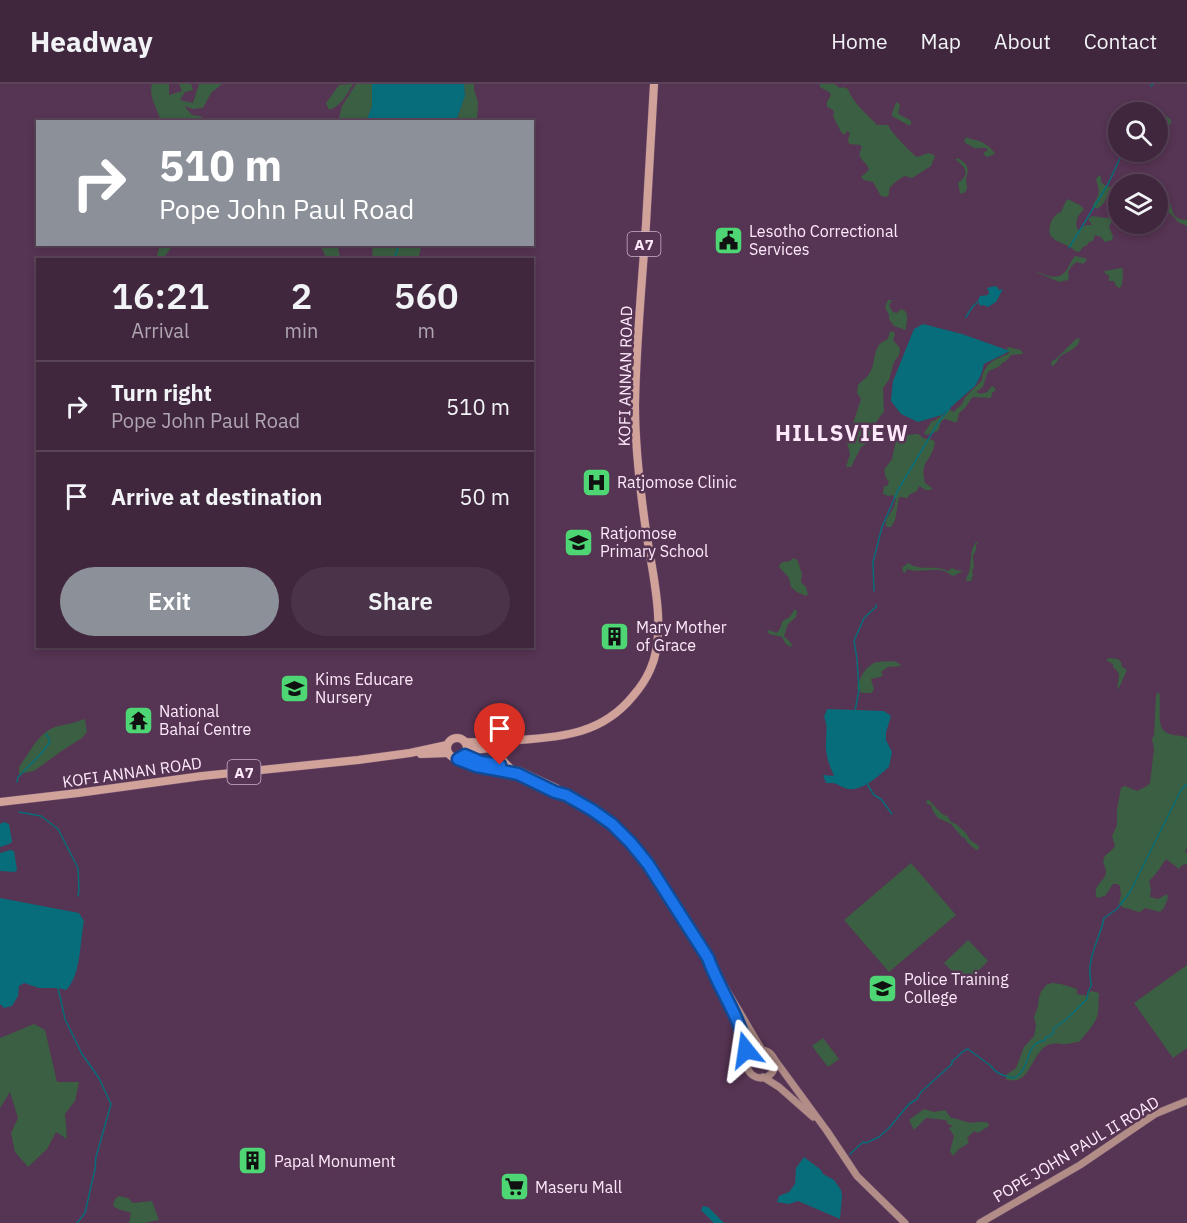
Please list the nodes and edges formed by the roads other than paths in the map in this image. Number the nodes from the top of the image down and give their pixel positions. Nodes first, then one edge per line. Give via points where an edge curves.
1 (654, 84) edge
2 (536, 739) junction
3 (465, 742) junction
4 (508, 746) junction
5 (447, 749) junction
6 (463, 755) junction
7 (509, 767) junction
8 (566, 795) junction
9 (0, 802) edge
10 (708, 958) junction
11 (762, 1050) junction
12 (772, 1056) junction
13 (748, 1060) junction
14 (763, 1077) junction
15 (1187, 1101) edge
16 (827, 1131) junction
17 (898, 1216) junction
18 (905, 1223) edge
19 (910, 1223) edge
20 (980, 1223) edge

1 - 2 main road, KOFI ANNAN ROAD / A7 via 635,405 643,508 658,610 655,657 642,684 620,710 583,731
2 - 3 main road, KOFI ANNAN ROAD / A7
2 - 4 main road, KOFI ANNAN ROAD / A7
3 - 5 main road, A7 via 454,738
3 - 6 main road
4 - 6 main road, KOFI ANNAN ROAD / A7 via 478,748
4 - 7 main road via 500,755
5 - 6 main road via 452,758
5 - 9 main road, KOFI ANNAN ROAD / A7
6 - 7 main road
6 - 8 main road via 476,766 518,774
7 - 8 main road
8 - 10 main road via 605,819 631,843
10 - 11 main road
10 - 13 main road via 740,1026
11 - 12 main road
11 - 13 main road via 754,1052
12 - 14 main road via 774,1069
12 - 16 main road
13 - 14 main road via 752,1074
14 - 16 main road
15 - 20 main road, POPE JOHN PAUL II ROAD via 1155,1114 1080,1165
16 - 17 main road via 857,1176
17 - 18 main road
17 - 19 main road

